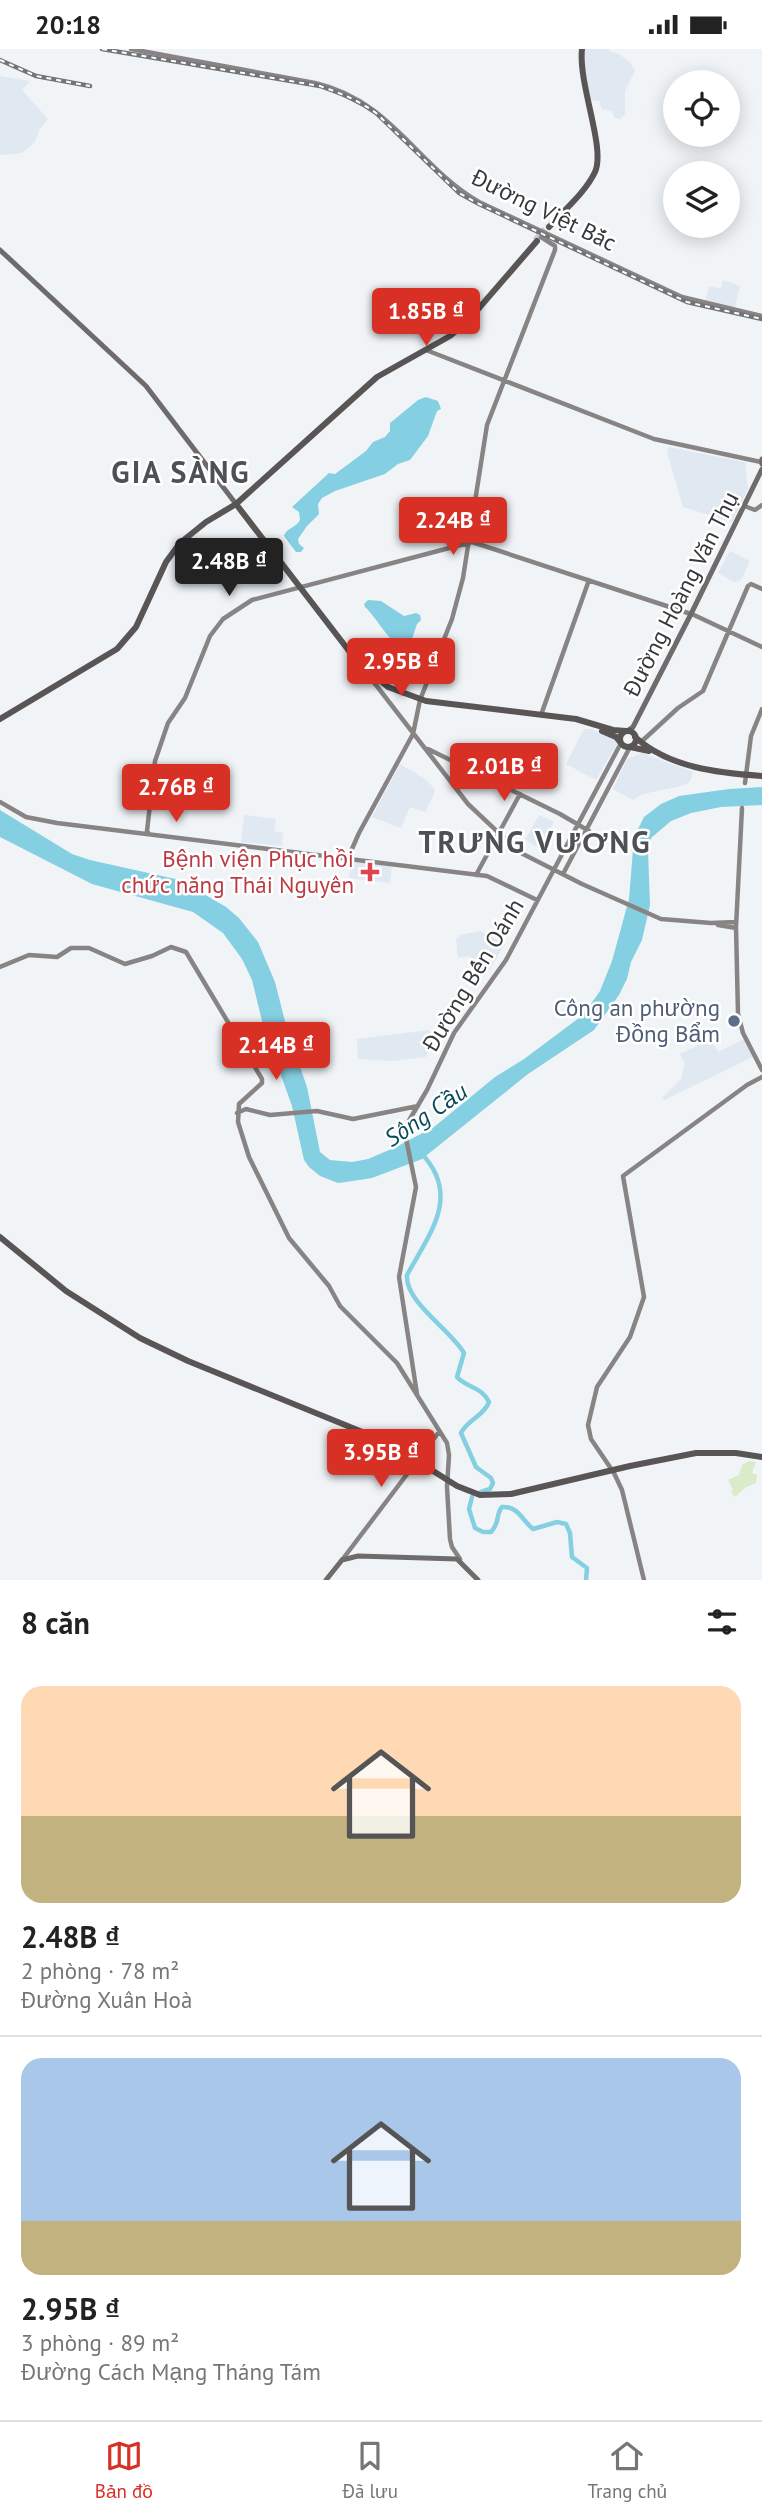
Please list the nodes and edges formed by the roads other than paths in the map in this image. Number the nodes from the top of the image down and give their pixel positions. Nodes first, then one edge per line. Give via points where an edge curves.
1 (131, 49) edge
2 (581, 49) edge
3 (488, 198) dead end
4 (485, 205) junction
5 (542, 234) junction
6 (0, 251) edge
7 (521, 258) junction
8 (762, 316) edge
9 (444, 339) junction
10 (425, 349) junction
11 (444, 357) junction
12 (505, 381) junction
13 (762, 464) edge
14 (762, 475) edge
15 (751, 496) junction
16 (234, 504) junction
17 (762, 505) edge
18 (747, 507) junction
19 (736, 526) junction
20 (468, 542) junction
21 (589, 580) junction
22 (298, 586) junction
23 (762, 589) edge
24 (692, 615) junction
25 (728, 630) junction
26 (762, 647) edge
27 (382, 687) junction
28 (419, 701) junction
29 (762, 711) edge
30 (541, 715) junction
31 (0, 718) edge
32 (413, 734) junction
33 (633, 735) junction
34 (621, 743) junction
35 (630, 747) junction
36 (425, 748) junction
37 (611, 764) junction
38 (618, 767) junction
39 (749, 776) edge
40 (520, 795) junction
41 (590, 801) junction
42 (0, 802) edge
43 (598, 806) junction
44 (742, 808) dead end
45 (578, 825) junction
46 (586, 830) junction
47 (149, 834) junction
48 (498, 834) junction
49 (348, 858) junction
50 (554, 870) junction
51 (476, 874) junction
52 (563, 874) junction
53 (537, 900) junction
54 (736, 925) junction
55 (0, 967) edge
56 (761, 1068) edge
57 (760, 1078) edge
58 (418, 1106) junction
59 (237, 1113) junction
60 (0, 1239) edge
61 (417, 1394) junction
62 (439, 1432) junction
63 (762, 1458) edge
64 (418, 1461) junction
65 (613, 1471) junction
66 (447, 1480) junction
67 (460, 1559) junction
68 (342, 1560) junction
69 (326, 1580) edge
70 (478, 1580) edge
71 (644, 1580) edge

1 - 4 street, Đường Việt Bắc via 343,91 382,115 462,191
2 - 5 highway via 597,162
3 - 4 street
4 - 5 street, Đường Việt Bắc via 532,223
5 - 7 highway
5 - 7 street
5 - 8 street, Đường Việt Bắc via 682,297
5 - 12 street via 555,250
6 - 16 main road via 141,381
7 - 9 highway via 467,322
9 - 10 highway
9 - 11 street via 439,350
10 - 11 street
10 - 16 highway via 377,377
11 - 12 street
12 - 13 street via 654,439
12 - 20 street via 486,432
13 - 15 main road, Đường Hoàng Văn Thụ
14 - 15 main road, Đường Hoàng Văn Thụ
15 - 18 main road, Đường Hoàng Văn Thụ
15 - 19 main road, Đường Hoàng Văn Thụ
16 - 22 highway
16 - 31 highway via 195,530 170,555 137,624 120,646
17 - 18 street via 755,510
18 - 19 main road, Đường Hoàng Văn Thụ
19 - 24 main road, Đường Hoàng Văn Thụ
20 - 21 street
20 - 22 street
20 - 28 street via 452,619
21 - 24 street
21 - 30 street
22 - 27 highway
22 - 27 highway via 355,661
22 - 47 street via 252,600 223,619 210,636 186,698 168,723 157,751
23 - 25 street via 750,584
24 - 25 street
24 - 33 main road, Đường Hoàng Văn Thụ via 633,727
25 - 26 street
25 - 33 street via 703,691
27 - 28 highway
27 - 32 street
28 - 30 highway
28 - 32 street
28 - 34 highway via 578,723
29 - 39 street via 753,736
30 - 33 highway via 576,719
32 - 36 street
32 - 49 street
33 - 34 highway via 620,736
33 - 35 highway
33 - 39 highway via 648,748 700,769
34 - 35 highway
34 - 37 street, Đường Bến Oánh
35 - 38 street
35 - 39 highway via 709,774
36 - 40 street
36 - 48 street via 455,790
37 - 38 street
37 - 41 street, Đường Bến Oánh
38 - 43 street
40 - 45 street
40 - 48 street
41 - 43 street
41 - 45 street, Đường Bến Oánh
42 - 47 street via 28,818
43 - 46 street
44 - 54 street
45 - 46 street
45 - 50 street, Đường Bến Oánh
46 - 52 street
47 - 49 street
48 - 50 street
48 - 51 street
49 - 51 street
50 - 52 street
50 - 53 street, Đường Bến Oánh
51 - 53 street
52 - 54 street via 661,919
53 - 58 street, Đường Bến Oánh via 506,960 454,1033
54 - 56 street via 738,1014
55 - 59 street via 29,955 57,957 71,948 89,948 125,964 171,947 187,952 262,1079 239,1104
56 - 57 street
57 - 65 street via 623,1176 645,1292 630,1337 597,1387 588,1419 591,1439
58 - 59 street via 356,1118 313,1112 267,1115 246,1109
58 - 61 street, Đường Bến Oánh via 404,1128 416,1187 399,1270
59 - 61 street via 249,1157 293,1244 340,1305 397,1363
60 - 64 highway via 65,1294 110,1323 223,1378
61 - 62 street
62 - 64 street
62 - 66 street via 449,1450
63 - 65 highway via 697,1456
64 - 66 highway
64 - 68 street
65 - 66 highway via 502,1498 474,1496
65 - 71 street via 627,1507
66 - 67 street via 451,1543
67 - 68 main road via 358,1556
67 - 70 main road
68 - 69 main road

